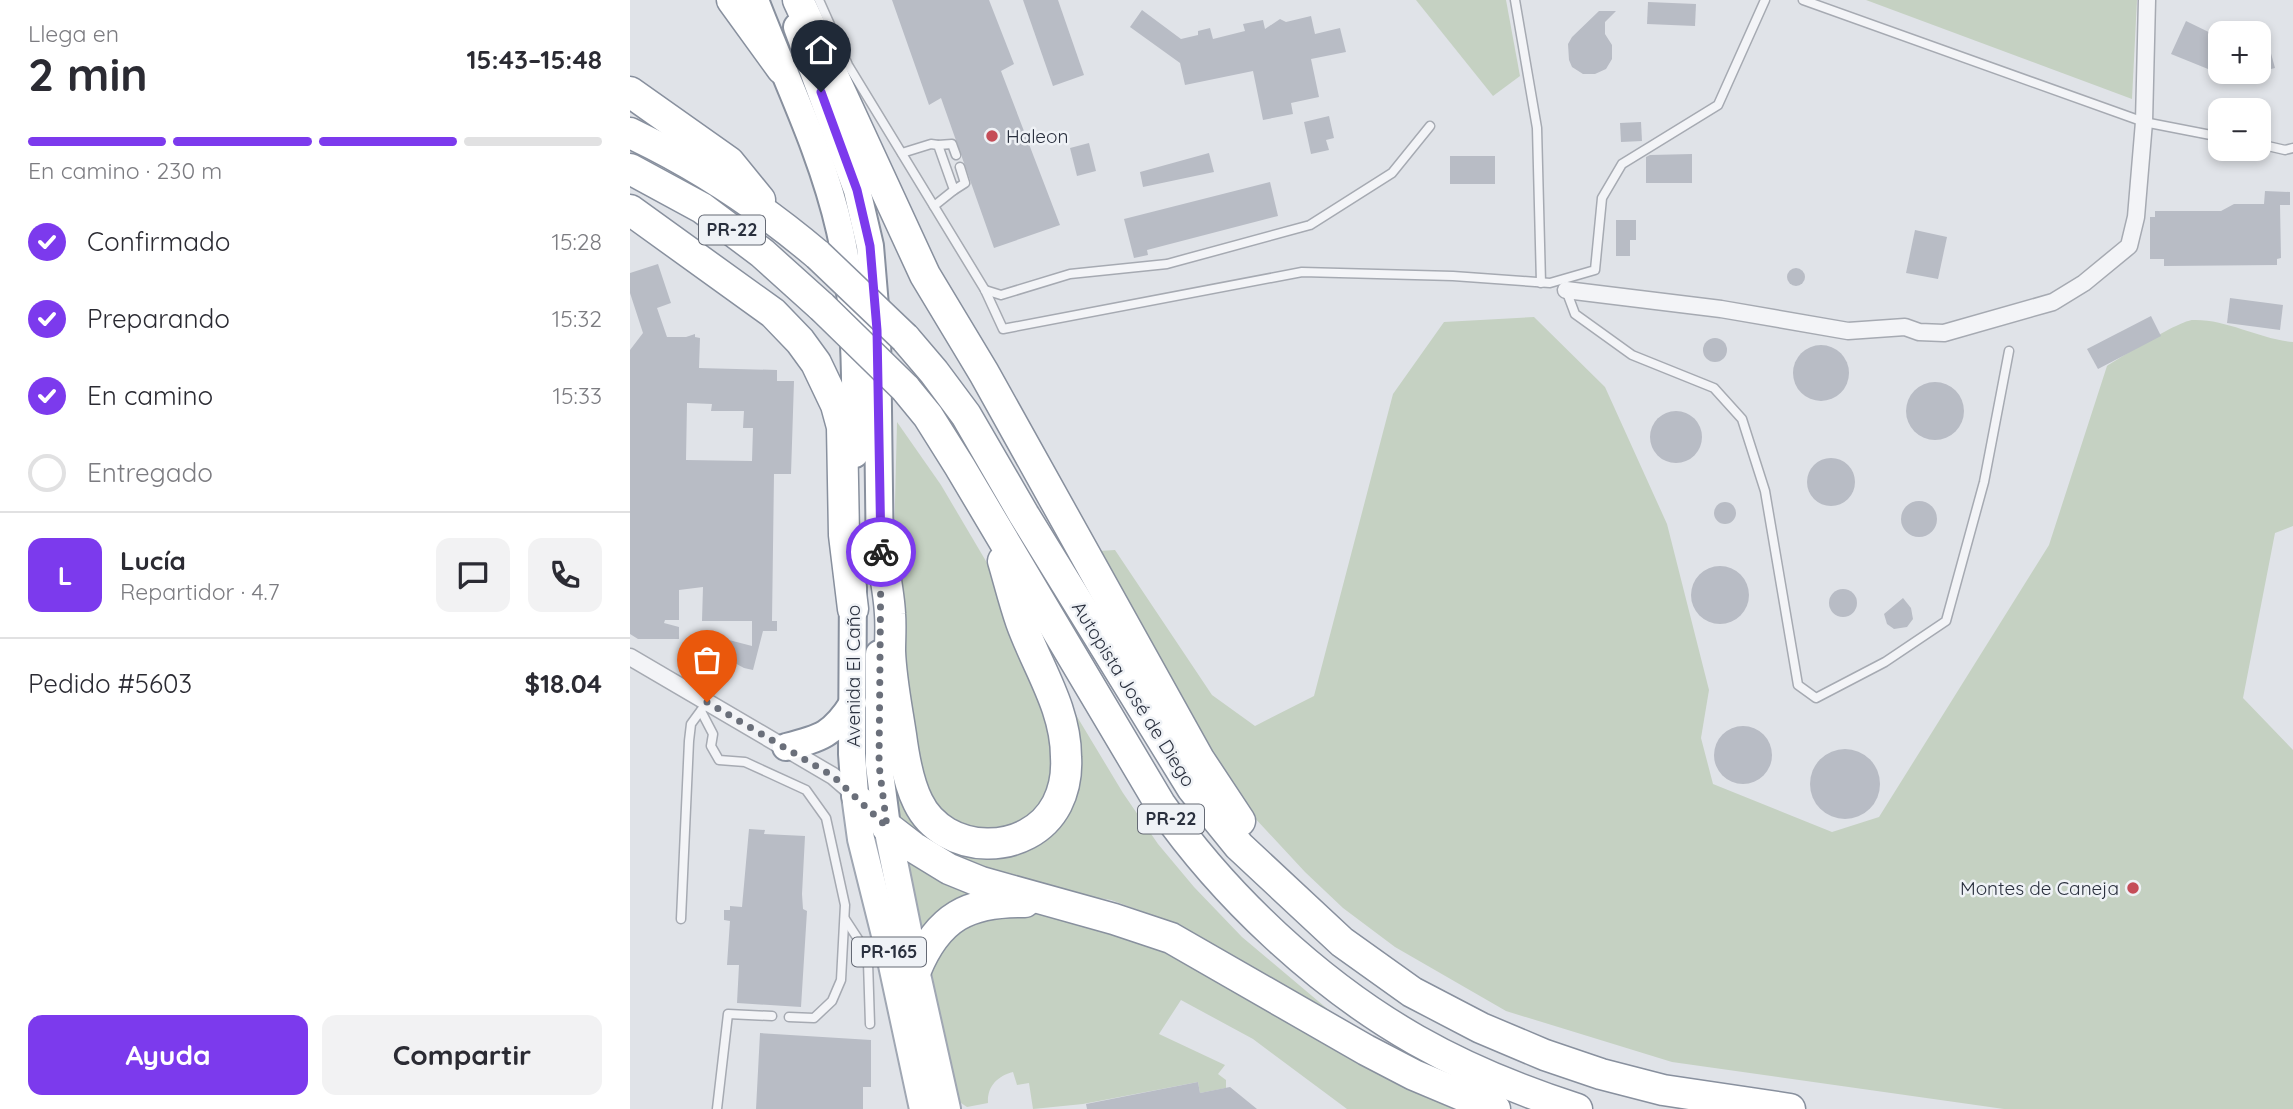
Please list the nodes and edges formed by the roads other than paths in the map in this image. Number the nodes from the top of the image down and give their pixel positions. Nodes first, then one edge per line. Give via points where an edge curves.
1 (732, 0) edge
2 (755, 0) edge
3 (787, 0) edge
4 (798, 0) edge
5 (819, 0) edge
6 (1515, 0) edge
7 (1765, 0) edge
8 (1803, 0) edge
9 (2147, 0) edge
10 (782, 69) junction
11 (630, 92) edge
12 (2144, 122) junction
13 (1430, 127) dead end
14 (630, 133) edge
15 (2208, 134) edge
16 (938, 145) junction
17 (2271, 147) edge
18 (2293, 148) edge
19 (902, 153) junction
20 (956, 155) dead end
21 (960, 167) dead end
22 (630, 169) edge
23 (954, 190) junction
24 (934, 206) junction
25 (630, 210) edge
26 (776, 220) junction
27 (1546, 283) junction
28 (985, 290) junction
29 (1566, 290) junction
30 (2010, 351) dead end
31 (992, 524) junction
32 (881, 551) junction
33 (853, 609) junction
34 (630, 657) edge
35 (853, 702) junction
36 (704, 707) junction
37 (786, 747) junction
38 (855, 795) junction
39 (887, 827) junction
40 (1277, 881) junction
41 (1057, 904) junction
42 (681, 919) dead end
43 (845, 919) junction
44 (915, 970) junction
45 (772, 1016) dead end
46 (789, 1017) dead end
47 (870, 1024) dead end
48 (717, 1109) edge
49 (923, 1109) edge
50 (947, 1109) edge
51 (1495, 1109) edge
52 (1577, 1109) edge
53 (1790, 1109) edge

1 - 10 highway
2 - 10 main road, Avenida El Caño / PR-165
3 - 32 main road, Avenida El Caño / PR-165 via 857,190 870,246 877,330
4 - 40 highway via 925,275 1199,759
5 - 19 lane via 848,65
6 - 27 lane via 1537,128
7 - 27 lane via 1718,105 1622,164 1602,198 1595,270
8 - 12 lane
9 - 12 street
10 - 33 main road, Avenida El Caño / PR-165 via 826,180 846,267 855,423
11 - 26 highway via 729,162
12 - 15 lane
12 - 29 street via 2129,246 2053,302 1944,333 1905,327 1848,331 1710,307
13 - 28 lane via 1392,173 1310,225 1167,264 1070,274 1001,295
14 - 26 highway, Autopista José de Diego / PR-22
16 - 19 lane
16 - 20 lane via 952,144
16 - 23 lane
17 - 18 lane
19 - 24 lane
21 - 23 lane via 965,183
22 - 31 highway, Autopista José de Diego / PR-22, bridge via 702,208 762,253 905,388 928,416
23 - 24 lane
24 - 28 lane
25 - 33 highway via 773,313 800,341 821,374 842,427 844,535
26 - 40 highway, Autopista José de Diego / PR-22, bridge via 905,338 934,372 966,415 1192,788 1239,846
27 - 28 lane via 1302,272 1003,329
27 - 29 lane
29 - 30 lane via 1575,314 1632,355 1714,388 1742,419 1765,491 1798,685 1816,698 1885,662 1946,621 1984,482
31 - 32 highway via 1021,622 1060,717 1066,747 1066,773 1057,804 1040,825 1008,841 979,844 952,837 924,814 912,789 896,702
31 - 52 highway, Autopista José de Diego / PR-22 via 1160,804 1200,857 1278,937 1347,994 1415,1040 1472,1069
32 - 39 main road, Avenida El Caño / PR-165 via 879,765
33 - 35 main road, Avenida El Caño / PR-165
34 - 36 street
35 - 37 main road via 841,722 819,738
35 - 38 main road, Avenida El Caño / PR-165
36 - 37 street
36 - 42 lane via 691,724 689,741
36 - 43 lane via 713,734 711,747 719,760 745,762 806,790 826,818
37 - 38 street
38 - 39 main road
38 - 49 main road, Avenida El Caño / PR-165 via 860,839
39 - 41 highway via 949,869
39 - 44 main road, Avenida El Caño / PR-165
40 - 53 highway, Autopista José de Diego / PR-22 via 1342,942 1412,992 1481,1028 1545,1055 1662,1090
41 - 44 highway via 998,902 960,913 931,940
41 - 51 highway via 1171,938 1366,1050
43 - 46 lane via 841,980 832,1002 814,1018
43 - 47 lane via 869,962
44 - 50 main road, Avenida El Caño / PR-165
45 - 48 lane via 728,1014

